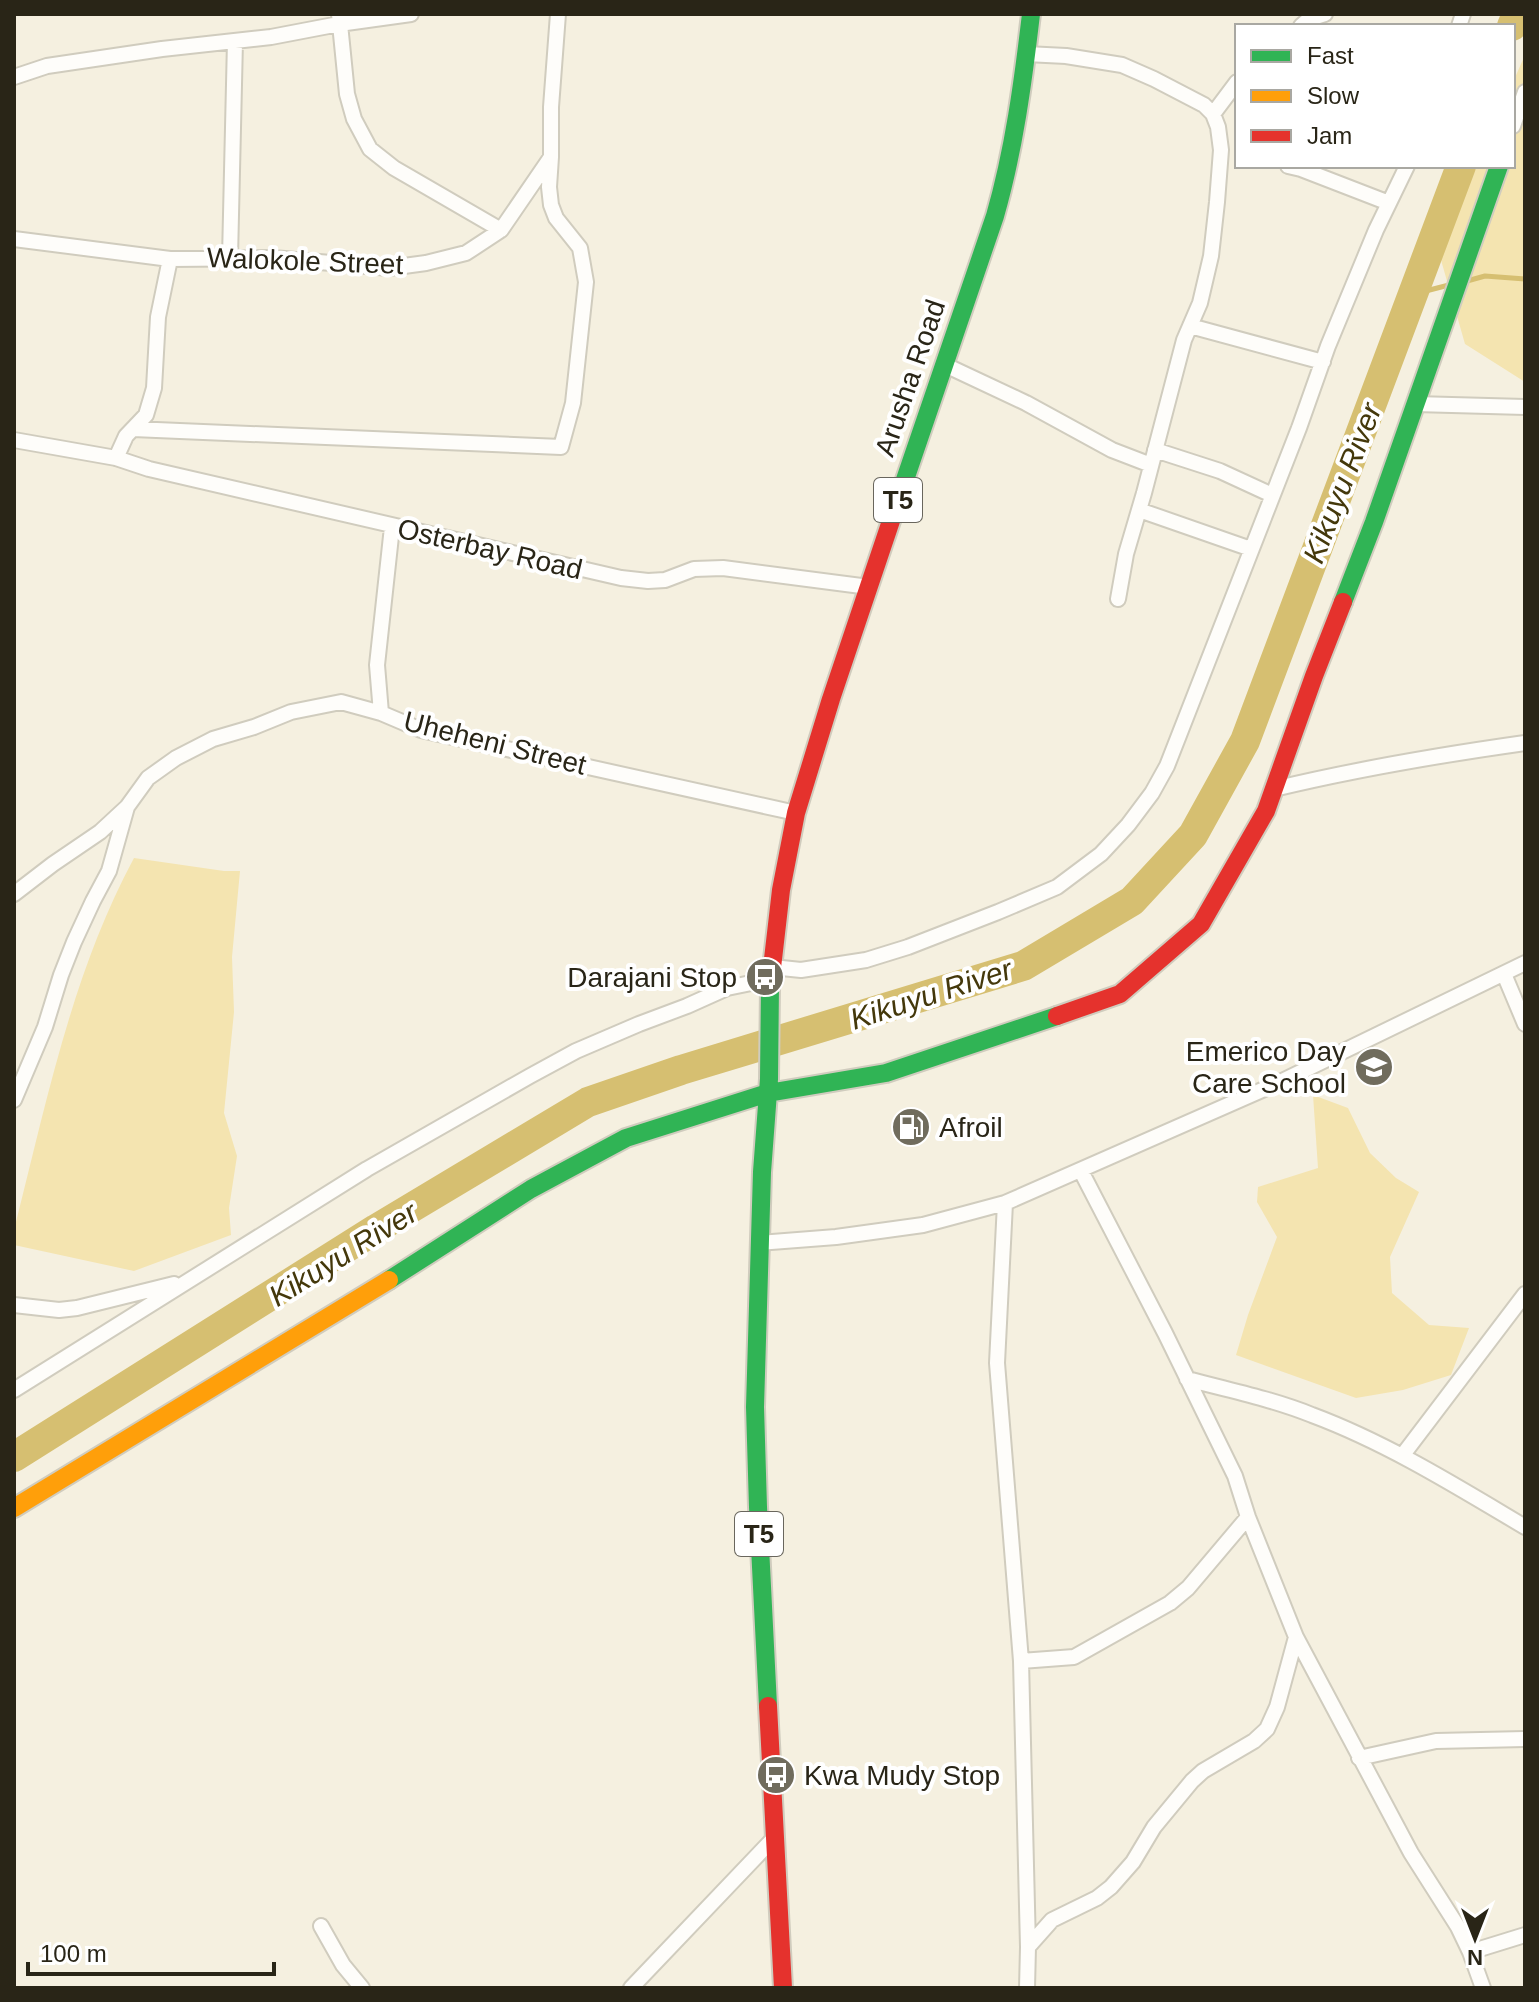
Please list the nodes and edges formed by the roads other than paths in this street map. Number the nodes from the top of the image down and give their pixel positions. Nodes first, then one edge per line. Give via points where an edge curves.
1 (411, 14) edge
2 (558, 14) edge
3 (1031, 14) edge
4 (1325, 14) edge
5 (339, 19) edge
6 (1303, 24) edge
7 (235, 41) junction
8 (1026, 54) junction
9 (14, 77) edge
10 (1235, 85) edge
11 (1525, 92) edge
12 (1213, 114) junction
13 (1515, 120) edge
14 (1221, 150) junction
15 (1235, 154) edge
16 (551, 157) junction
17 (1297, 168) edge
18 (1406, 168) edge
19 (1498, 168) edge
20 (1389, 203) junction
21 (501, 230) junction
22 (14, 239) edge
23 (230, 258) junction
24 (170, 259) junction
25 (1190, 326) junction
26 (1323, 362) junction
27 (943, 364) junction
28 (1415, 404) junction
29 (1525, 407) edge
30 (133, 429) junction
31 (14, 440) edge
32 (1153, 457) junction
33 (116, 458) junction
34 (1272, 495) junction
35 (1139, 510) junction
36 (392, 527) junction
37 (1251, 549) junction
38 (869, 587) junction
39 (1118, 599) dead end
40 (381, 713) junction
41 (1525, 743) edge
42 (1274, 789) junction
43 (127, 807) junction
44 (796, 813) junction
45 (14, 894) edge
46 (1525, 963) edge
47 (1504, 974) junction
48 (771, 978) junction
49 (1525, 1024) edge
50 (768, 1086) junction
51 (14, 1100) edge
52 (1081, 1171) junction
53 (1005, 1203) junction
54 (760, 1243) junction
55 (191, 1279) junction
56 (1525, 1294) edge
57 (14, 1305) edge
58 (1187, 1379) junction
59 (14, 1390) edge
60 (1402, 1456) junction
61 (14, 1508) edge
62 (1248, 1517) junction
63 (1525, 1527) edge
64 (1296, 1637) junction
65 (1021, 1661) junction
66 (1525, 1739) edge
67 (1359, 1758) junction
68 (774, 1838) junction
69 (321, 1926) dead end
70 (1525, 1935) edge
71 (1028, 1947) junction
72 (1470, 1952) junction
73 (362, 1988) edge
74 (631, 1988) edge
75 (783, 1988) edge
76 (1027, 1988) edge
77 (1483, 1988) edge

1 - 5 street
2 - 16 street
3 - 8 main road, Arusha Road / T5
4 - 6 street
5 - 7 street
5 - 21 street via 347,94 370,149
7 - 9 street via 47,66
7 - 23 street
8 - 12 street via 1122,65
8 - 27 main road, Arusha Road / T5 via 1007,174
10 - 12 street
11 - 13 street
12 - 14 street
14 - 15 street
14 - 25 street via 1211,256
16 - 21 street, Walokole Street
16 - 30 street via 551,205 580,248 586,282 573,403 561,447
17 - 20 street
18 - 20 street
19 - 28 main road
20 - 26 street
21 - 23 street, Walokole Street via 466,253 389,268
22 - 24 street, Walokole Street
23 - 24 street, Walokole Street
24 - 30 street via 158,317 154,388 146,415
25 - 26 street
25 - 32 street
26 - 34 street
27 - 32 street via 1112,450
27 - 38 main road, Arusha Road / T5
28 - 29 street
28 - 42 main road
30 - 33 street
31 - 33 street, Osterbay Road
32 - 34 street via 1220,471
32 - 35 street
33 - 36 street, Osterbay Road
34 - 37 street
35 - 37 street
35 - 39 street
36 - 38 street, Osterbay Road via 621,578 665,580 694,569 723,568
36 - 40 street via 377,665
37 - 48 street via 1167,766 1152,793 1101,854 1057,887 908,947
38 - 44 main road, Arusha Road / T5
40 - 43 street, Uheheni Street via 341,702 291,712 213,739 148,778
40 - 44 street, Uheheni Street via 421,730
41 - 42 street
42 - 50 main road via 1201,924 1120,994 886,1073
43 - 45 street, Uheheni Street
43 - 51 street via 109,871 74,942
44 - 48 main road, Arusha Road / T5
46 - 47 street
47 - 49 street
47 - 52 street
48 - 50 main road, T5
48 - 55 street via 727,988 576,1051 367,1169
50 - 54 main road, T5
50 - 61 main road via 626,1138 531,1189
52 - 53 street
52 - 58 street
53 - 54 street via 923,1225
53 - 65 street via 997,1363
54 - 68 main road, T5 via 755,1407
55 - 57 street via 77,1308
55 - 59 street
56 - 60 street
58 - 60 street via 1310,1414
58 - 62 street via 1235,1476
60 - 63 street
62 - 64 street
62 - 65 street via 1170,1603 1074,1657
64 - 67 street
64 - 71 street via 1267,1729 1192,1781 1111,1887 1052,1920
65 - 71 street
66 - 67 street via 1436,1741
67 - 72 street
68 - 74 street
68 - 75 main road, T5
69 - 73 street
70 - 72 street
71 - 76 street
72 - 77 street

